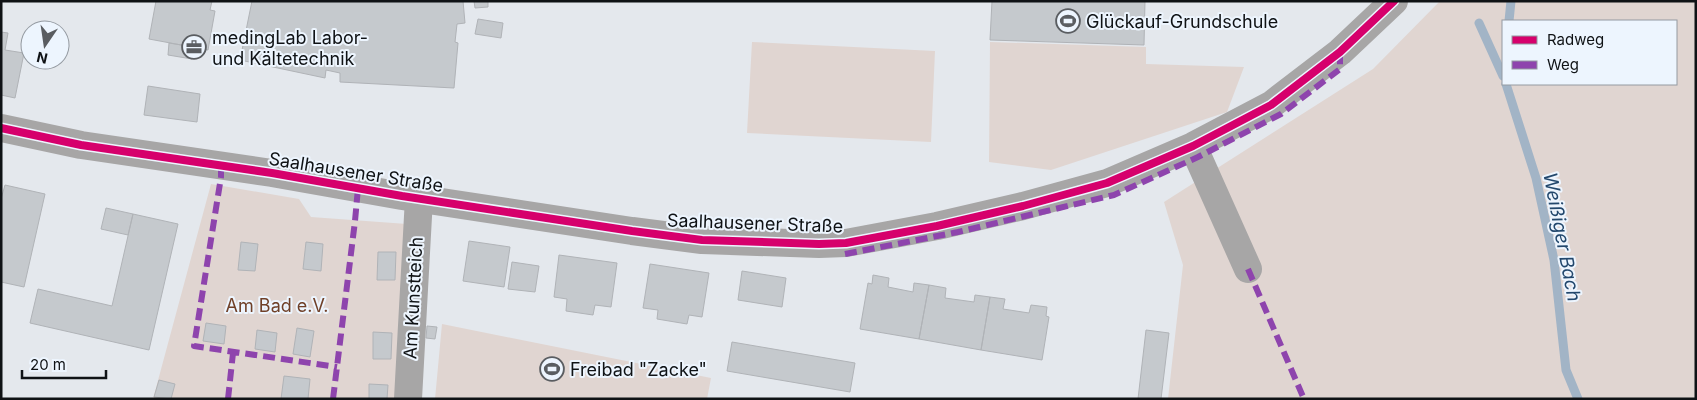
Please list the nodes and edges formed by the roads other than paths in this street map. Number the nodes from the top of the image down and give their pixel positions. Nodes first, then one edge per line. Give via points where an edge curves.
1 (1394, 1) edge
2 (1, 128) edge
3 (1193, 146) junction
4 (419, 198) junction
5 (1248, 269) dead end
6 (408, 399) edge

1 - 3 street, Saalhausener Straße via 1340,52 1271,105
2 - 4 street, Saalhausener Straße via 81,145
3 - 4 street, Saalhausener Straße via 1107,182 1023,206 846,243 702,240
3 - 5 street
4 - 6 street, Am Kunstteich

